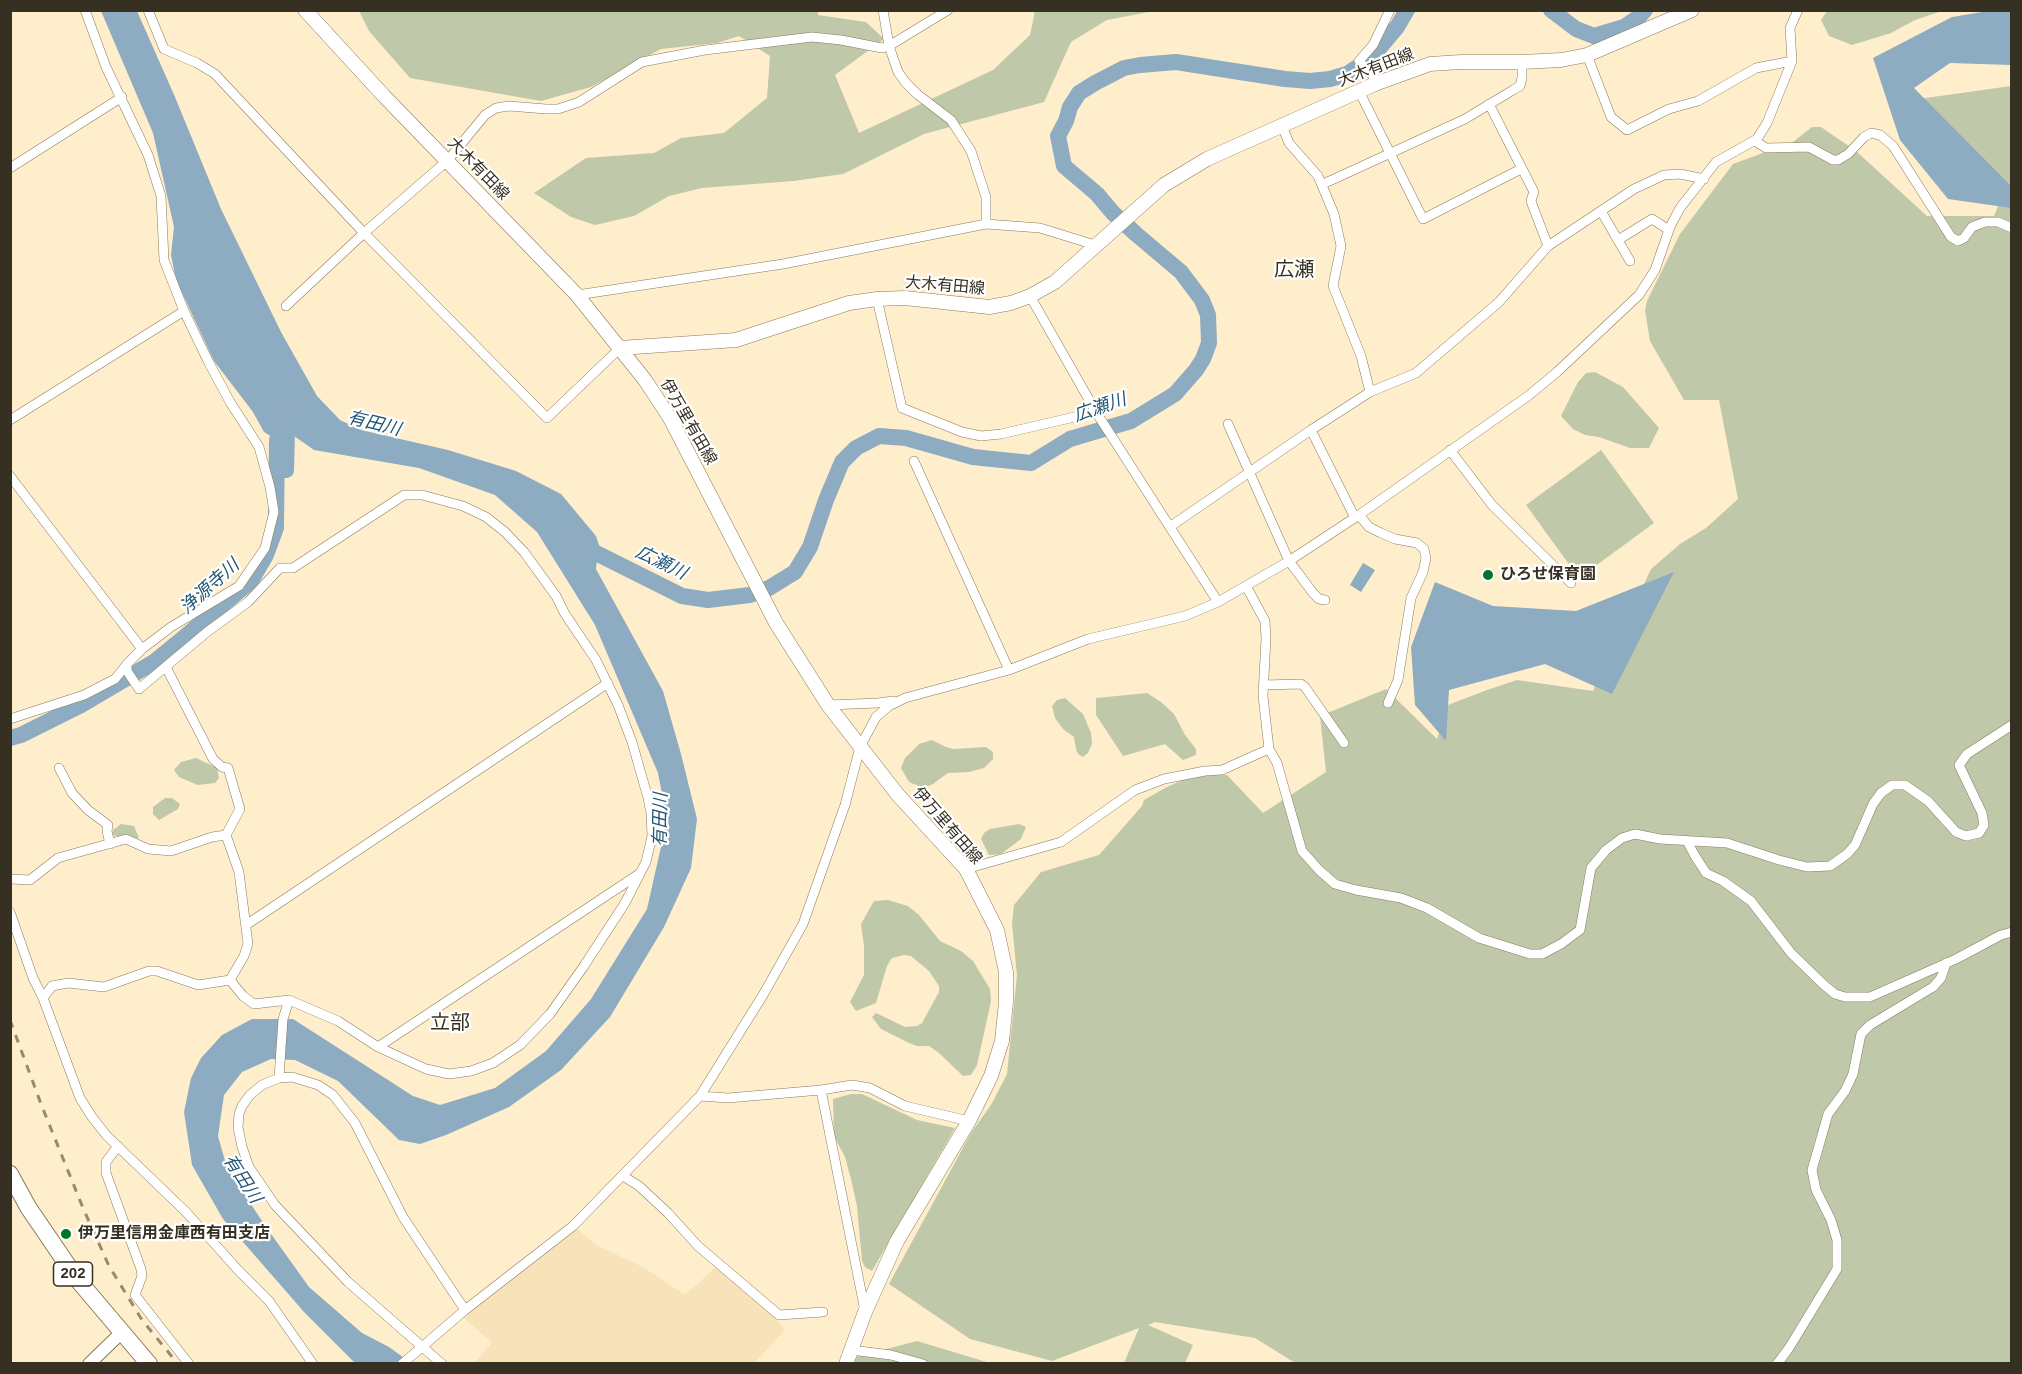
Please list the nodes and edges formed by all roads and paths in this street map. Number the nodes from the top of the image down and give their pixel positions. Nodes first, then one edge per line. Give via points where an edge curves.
1 (85, 10) edge
2 (148, 10) edge
3 (883, 10) edge
4 (948, 10) edge
5 (1390, 10) edge
6 (1692, 10) edge
7 (1798, 10) edge
8 (308, 11) edge
9 (889, 46) junction
10 (1587, 55) junction
11 (1792, 61) junction
12 (1522, 62) junction
13 (1375, 81) junction
14 (1359, 91) junction
15 (122, 97) junction
16 (1489, 104) junction
17 (1282, 126) junction
18 (1755, 141) junction
19 (1391, 154) junction
20 (447, 160) junction
21 (10, 168) edge
22 (1521, 169) junction
23 (1704, 179) junction
24 (1323, 184) junction
25 (1601, 211) junction
26 (987, 224) junction
27 (2012, 228) edge
28 (1669, 230) junction
29 (364, 232) junction
30 (1618, 240) junction
31 (1095, 245) junction
32 (1548, 246) junction
33 (1630, 261) dead end
34 (577, 295) junction
35 (1030, 296) junction
36 (877, 299) junction
37 (286, 306) dead end
38 (184, 311) junction
39 (620, 348) junction
40 (1370, 392) junction
41 (1096, 412) junction
42 (10, 420) edge
43 (1228, 424) dead end
44 (1311, 430) junction
45 (1450, 450) junction
46 (914, 461) dead end
47 (1251, 471) junction
48 (10, 476) edge
49 (1357, 517) junction
50 (1171, 526) junction
51 (1289, 561) junction
52 (1571, 583) dead end
53 (1246, 586) junction
54 (1325, 600) dead end
55 (1218, 602) junction
56 (142, 649) junction
57 (127, 667) junction
58 (166, 667) junction
59 (1009, 670) junction
60 (608, 684) junction
61 (1263, 685) junction
62 (904, 698) junction
63 (1388, 703) dead end
64 (828, 705) junction
65 (10, 719) edge
66 (2012, 725) edge
67 (1344, 743) dead end
68 (860, 747) junction
69 (1269, 749) junction
70 (59, 768) dead end
71 (226, 835) junction
72 (1687, 841) junction
73 (110, 844) junction
74 (966, 869) junction
75 (641, 873) junction
76 (10, 879) edge
77 (10, 912) edge
78 (246, 925) junction
79 (2012, 932) edge
80 (1946, 963) junction
81 (230, 980) junction
82 (43, 998) junction
83 (289, 1000) junction
84 (378, 1047) junction
85 (279, 1078) junction
86 (821, 1090) junction
87 (700, 1096) junction
88 (969, 1121) junction
89 (118, 1146) junction
90 (10, 1174) edge
91 (623, 1176) junction
92 (465, 1310) junction
93 (865, 1311) junction
94 (823, 1312) dead end
95 (122, 1332) junction
96 (421, 1346) junction
97 (848, 1357) edge
98 (89, 1364) edge
99 (149, 1364) edge
100 (189, 1364) edge
101 (313, 1364) edge
102 (402, 1364) edge
103 (442, 1364) edge
104 (923, 1364) edge
105 (1777, 1364) edge

1 - 15 street
2 - 29 street via 164,49 215,74
3 - 9 street
4 - 9 street
5 - 13 street via 1373,45 1359,61
6 - 10 main road, 大木有田線
7 - 11 street via 1790,27
8 - 20 main road, 大木有田線
9 - 20 street via 812,37 642,62 579,102 558,109 496,108 485,115
9 - 26 street via 906,83 951,120 971,151 986,197
10 - 11 street via 1611,117 1627,130 1669,109 1698,101 1756,68
10 - 12 main road, 大木有田線
11 - 18 street via 1767,123
12 - 13 main road, 大木有田線 via 1430,64
12 - 16 street via 1520,86
13 - 14 main road, 大木有田線
14 - 17 main road, 大木有田線
14 - 19 street
15 - 21 street
15 - 38 street via 161,196 164,260
16 - 19 street
16 - 22 street
17 - 24 street via 1289,143
17 - 31 main road, 大木有田線 via 1207,159 1164,185
18 - 23 street via 1716,162
18 - 27 street via 1766,148 1809,147 1838,160 1864,137 1880,135 1893,146 1952,237 1958,241 1972,227 1985,222
19 - 22 street via 1423,219
19 - 24 street
20 - 29 street
20 - 34 main road, 大木有田線
22 - 32 street via 1534,192 1532,204
23 - 25 street via 1664,175
23 - 28 street via 1680,208
24 - 40 street via 1341,246 1333,286 1361,356
25 - 30 street
25 - 32 street
26 - 31 street via 1040,228
26 - 34 street via 783,264
28 - 30 street via 1652,219
28 - 45 street via 1655,270 1640,295 1528,396
29 - 37 street
29 - 39 street via 548,418
30 - 33 street
31 - 35 main road, 大木有田線 via 1055,282
32 - 40 street via 1498,302 1416,373
34 - 39 main road, 大木有田線
35 - 36 main road, 大木有田線 via 989,307
35 - 41 street
36 - 39 main road, 大木有田線 via 849,303 736,340
36 - 41 street via 902,408 981,436
38 - 42 street
38 - 56 street via 230,402 259,447 274,512 265,548 238,586
39 - 64 main road, 伊万里有田線 via 670,418 776,623
40 - 44 street
41 - 50 street
43 - 47 street
44 - 47 street
44 - 49 street
45 - 49 street
45 - 52 street via 1492,505
46 - 59 street
47 - 50 street
47 - 51 street
48 - 56 street
49 - 51 street
49 - 63 street via 1381,533 1417,543 1426,558 1411,598 1398,680
50 - 55 street
51 - 53 street
51 - 54 street via 1313,593
53 - 55 street
53 - 61 street via 1265,621
55 - 59 street via 1185,616 1088,639
56 - 57 street
57 - 58 street via 139,689
57 - 65 street via 115,680 84,695
58 - 60 street via 248,602 280,568 293,568 404,495 422,495 463,506 505,532 556,596
58 - 71 street via 213,759 228,768 240,809
59 - 62 street
60 - 75 street via 632,742 650,806 652,836
60 - 78 street
61 - 67 street via 1301,684
61 - 69 street
62 - 64 street
62 - 68 street via 876,717
64 - 68 main road, 伊万里有田線
66 - 72 street via 1967,754 1959,765 1982,813 1984,825 1979,833 1966,836 1956,832 1917,792 1905,785 1892,785 1873,804 1855,845 1830,866 1807,867 1727,843
68 - 74 main road, 伊万里有田線
68 - 87 street via 845,805 803,924
69 - 72 street via 1277,763 1302,851 1335,884 1401,898 1479,938 1530,954 1542,954 1580,930 1591,868 1622,838 1635,834
69 - 74 street via 1222,770 1180,775 1135,790 1061,842
70 - 73 street via 72,793 108,825
71 - 73 street via 171,851 148,849 126,839
71 - 78 street via 239,872
72 - 80 street via 1706,873 1751,901 1791,953 1835,994 1870,997
73 - 76 street via 58,858 30,880
74 - 88 main road, 伊万里有田線 via 997,930 1006,972 1002,1041 991,1076
75 - 84 street
75 - 84 street via 550,1014 520,1045 493,1063 449,1074 426,1069
77 - 82 street
78 - 81 street via 248,944
79 - 80 street
80 - 105 street via 1933,987 1861,1034 1853,1074 1828,1114 1812,1170 1837,1240 1837,1269
81 - 82 street via 198,985 149,971 104,987 68,983 52,986
81 - 83 street via 254,1004
82 - 89 street via 80,1098
83 - 84 street via 338,1021
83 - 85 street via 283,1019
85 - 92 street via 303,1079 333,1095 355,1123 403,1217
85 - 96 street via 250,1095 239,1114 238,1127 249,1167 274,1205 348,1282
86 - 87 street via 728,1098
86 - 88 street via 852,1085 870,1088 905,1106
86 - 93 street
87 - 91 street
88 - 93 main road, 伊万里有田線 via 897,1242
89 - 100 street via 106,1162 106,1173 141,1269 135,1295
89 - 101 street via 270,1301
90 - 95 highway, 202 via 71,1270
91 - 92 street via 573,1226
91 - 94 street via 639,1186 698,1246 779,1315
92 - 96 street
93 - 97 main road, 伊万里有田線
95 - 98 street
95 - 99 highway, 202
96 - 102 street
96 - 103 street
97 - 104 street via 891,1355

